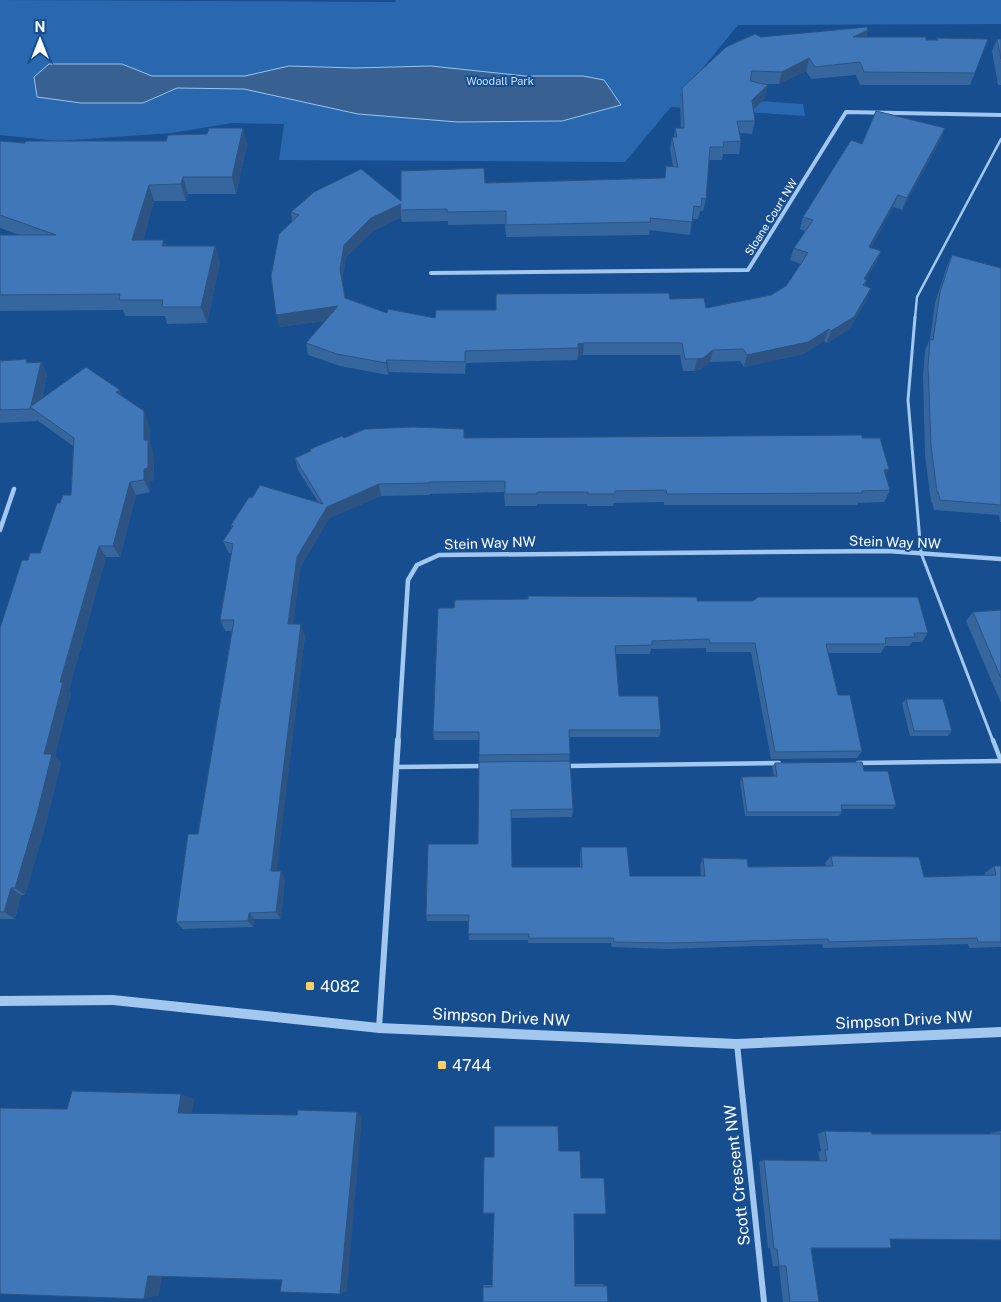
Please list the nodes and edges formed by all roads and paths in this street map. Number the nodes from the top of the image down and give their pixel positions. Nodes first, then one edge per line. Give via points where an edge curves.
1 (1001, 115) edge
2 (1001, 139) edge
3 (431, 273) dead end
4 (14, 489) dead end
5 (0, 530) edge
6 (921, 553) junction
7 (1001, 559) edge
8 (1001, 761) edge
9 (783, 763) edge
10 (852, 763) edge
11 (485, 766) edge
12 (565, 766) edge
13 (396, 767) junction
14 (0, 1001) edge
15 (380, 1028) junction
16 (1001, 1032) edge
17 (737, 1044) junction
18 (764, 1302) edge

1 - 3 street, Sloane Court NW via 846,112 748,270
2 - 6 lane via 917,297 908,400
4 - 5 street
6 - 7 street, Stein Way NW
6 - 8 lane
6 - 13 street, Stein Way NW via 439,555 417,565 408,580
8 - 10 lane
9 - 12 lane
11 - 13 lane
13 - 15 street, Stein Way NW
14 - 15 street, Simpson Drive NW via 113,1000
15 - 17 street, Simpson Drive NW
16 - 17 street, Simpson Drive NW
17 - 18 street, Scott Crescent NW

